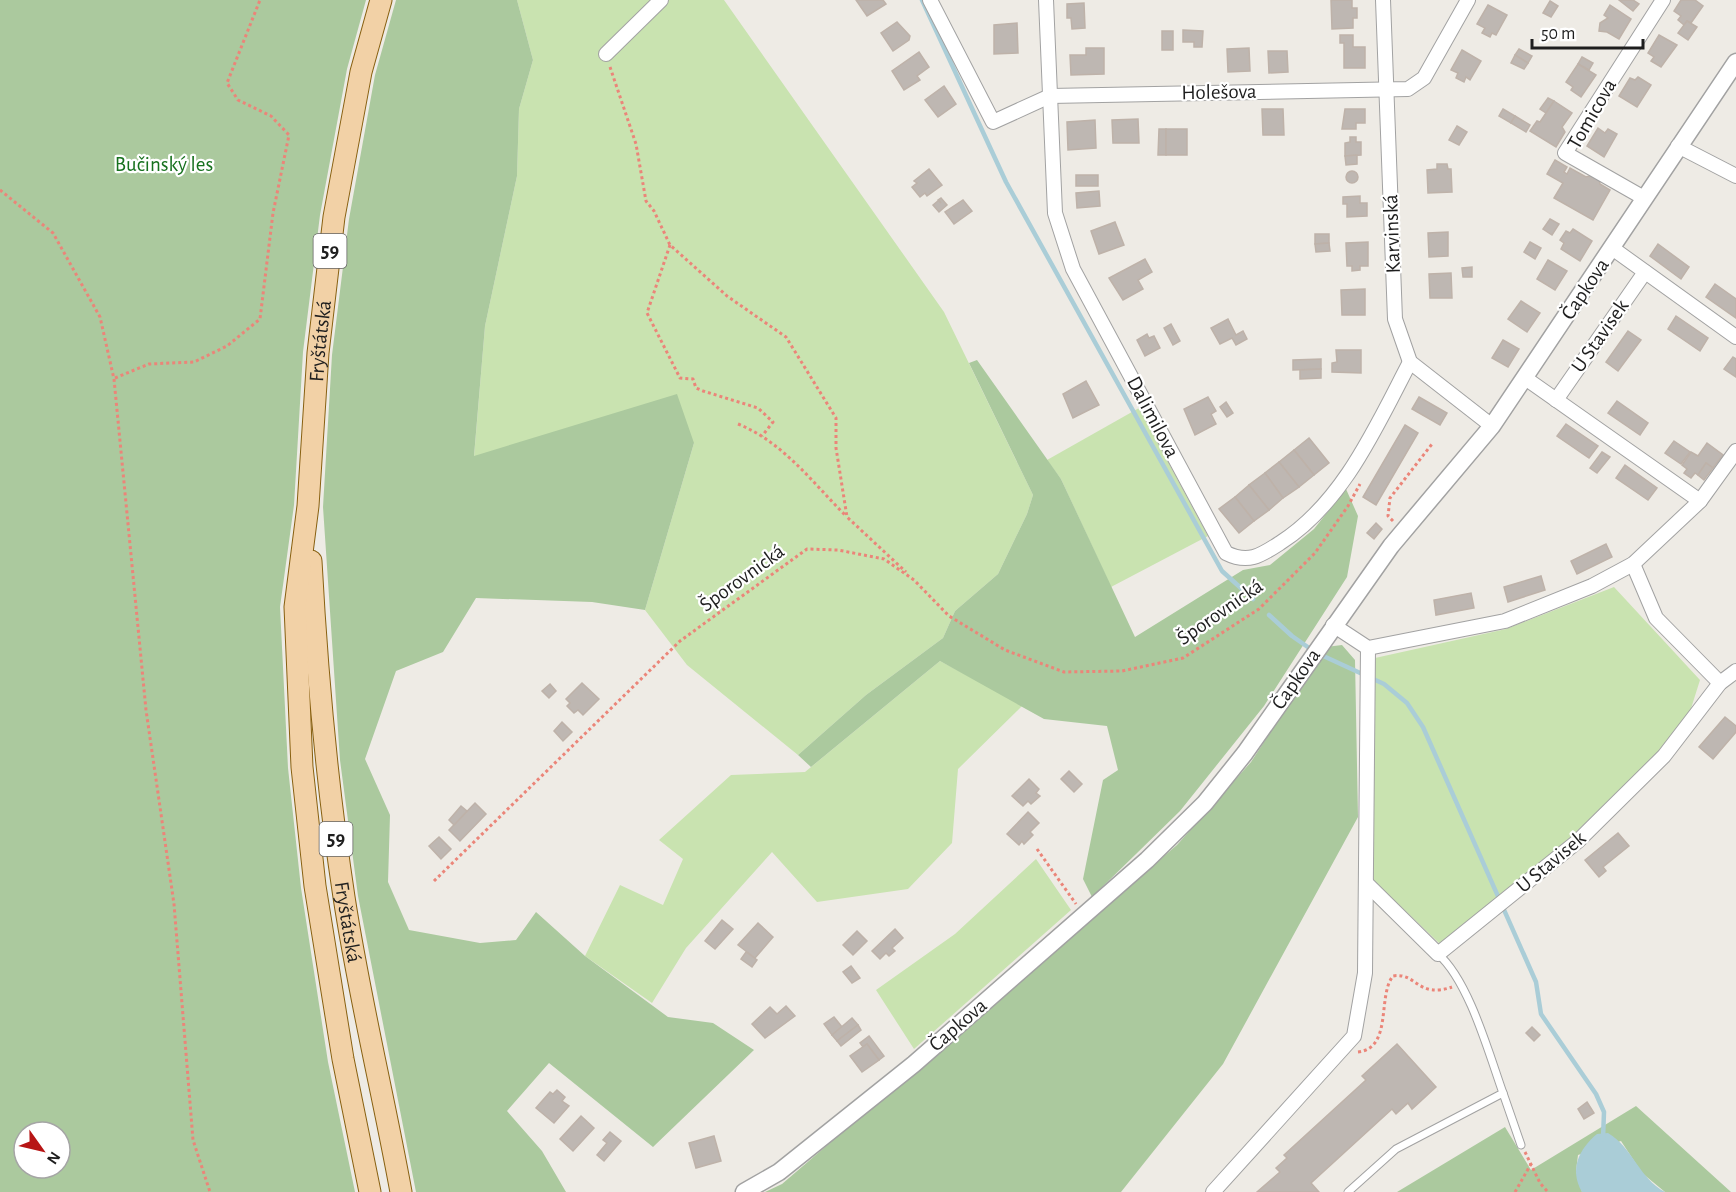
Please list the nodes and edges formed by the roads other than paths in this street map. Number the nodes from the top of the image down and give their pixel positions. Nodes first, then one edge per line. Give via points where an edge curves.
1 (381, 0) edge
2 (661, 0) edge
3 (930, 0) edge
4 (1046, 0) edge
5 (1383, 0) edge
6 (1468, 0) edge
7 (1663, 0) edge
8 (606, 54) road end
9 (1736, 62) edge
10 (1387, 89) junction
11 (1050, 96) junction
12 (1678, 146) junction
13 (1736, 176) edge
14 (1644, 198) junction
15 (1612, 248) junction
16 (1645, 272) junction
17 (1736, 337) edge
18 (1410, 362) junction
19 (1525, 378) junction
20 (1556, 400) junction
21 (1492, 426) junction
22 (1736, 451) edge
23 (1700, 501) junction
24 (308, 506) junction
25 (1633, 564) junction
26 (1333, 625) junction
27 (1368, 648) junction
28 (1736, 671) edge
29 (1720, 683) junction
30 (1366, 883) junction
31 (1438, 954) junction
32 (1503, 1093) junction
33 (1521, 1145) road end
34 (370, 1192) edge
35 (401, 1192) edge
36 (744, 1192) edge
37 (1214, 1192) edge
38 (1348, 1192) edge

1 - 24 main road, Fryštátská / 59 via 361,72 334,217 318,353
2 - 8 street
3 - 11 street via 993,122
4 - 11 street, Dalimilova
5 - 10 street, Karvinská
6 - 10 street, Holešova via 1424,78 1408,90
7 - 14 street, Tomicova via 1565,153
9 - 12 street, Čapkova
10 - 11 street, Holešova
10 - 18 street, Karvinská via 1395,319
11 - 18 street, Dalimilova via 1055,213 1073,268 1226,553 1239,560 1258,557 1304,528 1351,470
12 - 13 street
12 - 14 street, Čapkova
14 - 15 street, Čapkova
15 - 16 street
15 - 19 street, Čapkova
16 - 17 street
16 - 20 street, U Stavisek
18 - 21 street
19 - 20 street
19 - 21 street, Čapkova
20 - 23 street
21 - 26 street, Čapkova via 1403,530
22 - 23 street
23 - 25 street
24 - 34 main road, Fryštátská / 59 via 295,607 302,767 322,932
24 - 35 main road, Fryštátská / 59 via 325,750 339,864
25 - 27 street via 1592,586 1505,621
25 - 29 street via 1656,618
26 - 27 street
26 - 36 street, Čapkova via 1245,753 1205,803 1148,860 914,1064 779,1172
27 - 30 street
28 - 29 street, U Stavisek
29 - 31 street, U Stavisek via 1664,756 1578,841
30 - 31 street
30 - 37 street via 1365,973 1354,1036
31 - 32 lane via 1450,965 1460,985
32 - 33 lane
32 - 38 lane via 1396,1149

